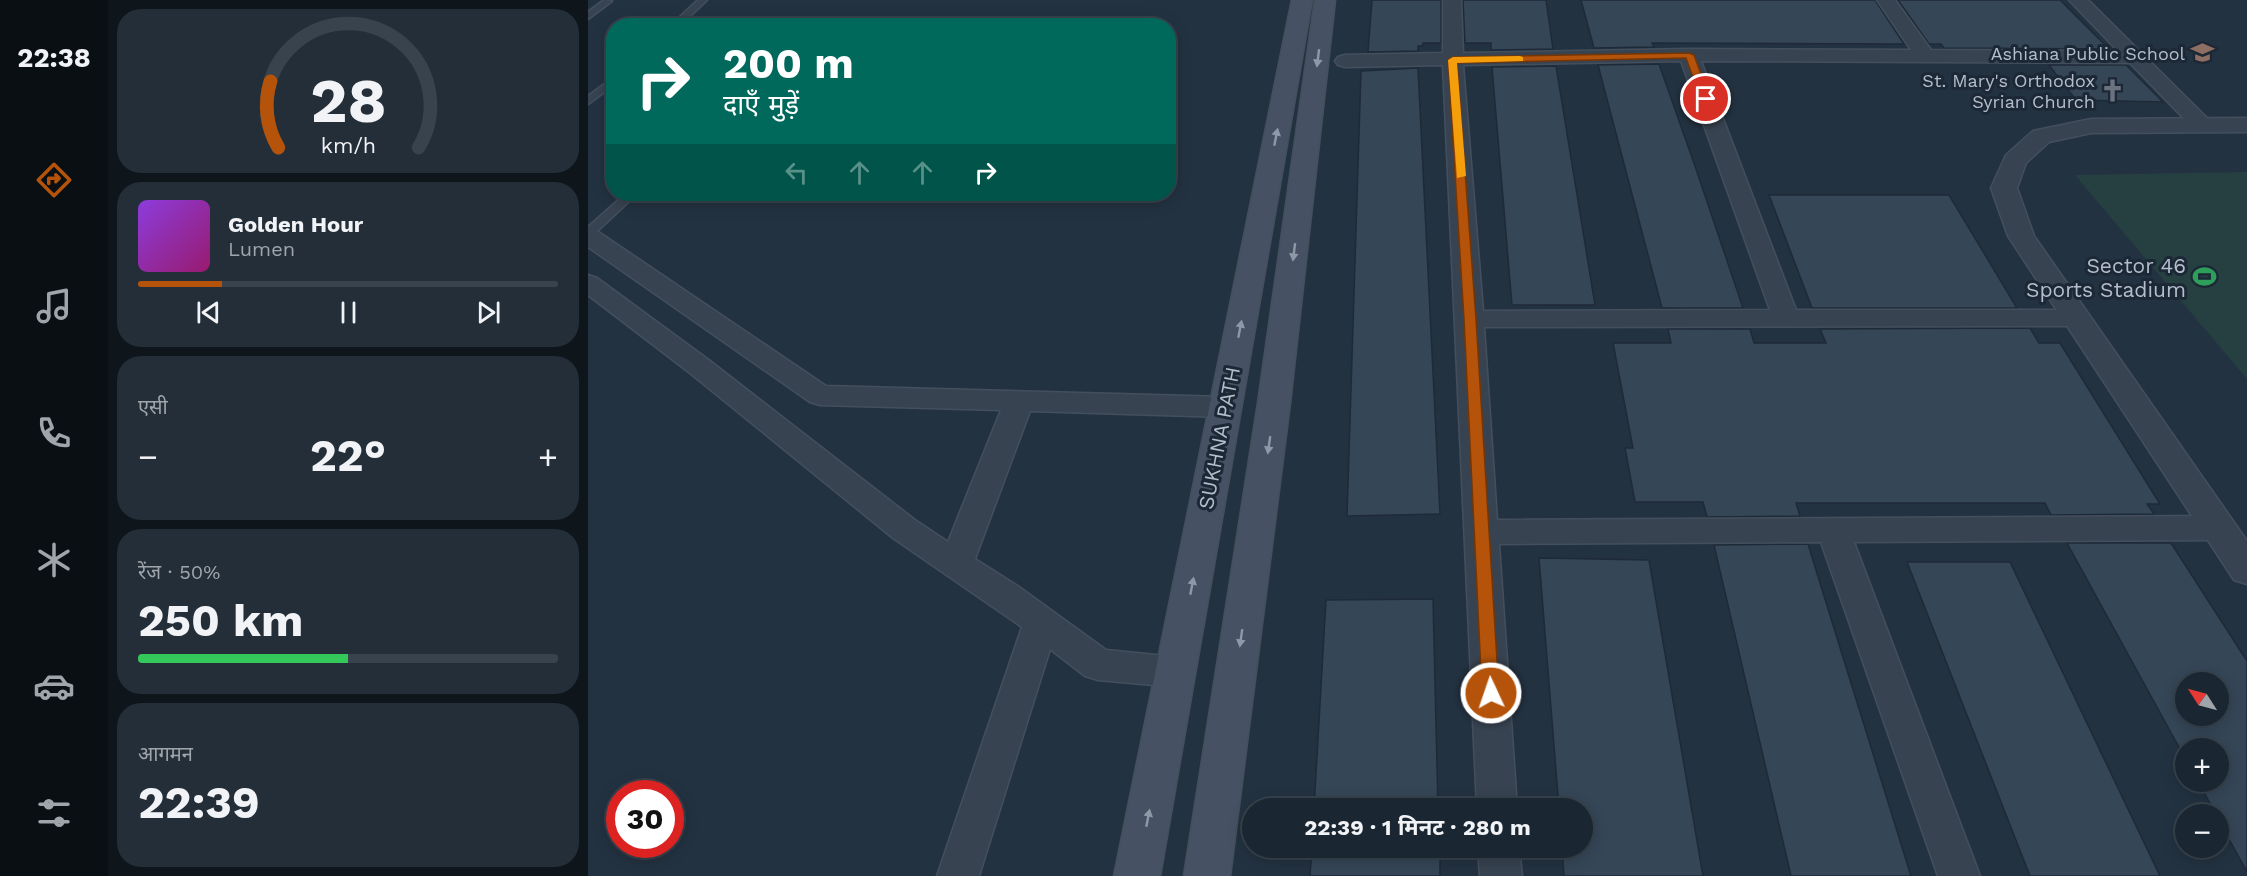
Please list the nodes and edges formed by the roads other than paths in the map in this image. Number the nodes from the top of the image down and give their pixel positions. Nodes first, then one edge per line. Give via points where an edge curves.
1 (703, 0) edge
2 (1302, 0) edge
3 (1325, 0) edge
4 (1452, 0) edge
5 (1886, 0) edge
6 (2078, 0) edge
7 (608, 2) dead end
8 (588, 16) edge
9 (683, 18) edge
10 (1689, 55) junction
11 (1924, 56) junction
12 (2135, 57) junction
13 (1453, 60) junction
14 (1345, 61) dead end
15 (606, 86) edge
16 (588, 101) edge
17 (2204, 125) junction
18 (2247, 125) edge
19 (624, 201) edge
20 (588, 235) edge
21 (588, 284) edge
22 (1786, 318) junction
23 (2076, 318) junction
24 (1470, 319) junction
25 (1020, 400) junction
26 (1225, 407) junction
27 (1833, 530) junction
28 (1482, 532) junction
29 (2232, 538) edge
30 (956, 564) junction
31 (2247, 570) edge
32 (1041, 623) junction
33 (1176, 672) junction
34 (1496, 798) edge
35 (1500, 858) edge
36 (958, 876) edge
37 (1137, 876) edge
38 (1207, 876) edge
39 (1501, 876) edge
40 (1959, 876) edge

1 - 9 lane
26 -> 2 main road, SUKHNA PATH
3 -> 38 main road via 1275,403
4 - 13 street
5 - 11 street
6 - 12 street
7 - 8 lane
10 - 11 street
10 - 13 street
10 - 22 street
11 - 12 street
12 - 17 street
13 - 14 street
13 - 24 street
15 - 16 lane
17 - 18 street
17 - 23 street via 2091,126 2041,136 2014,160 2004,188 2021,236
19 - 20 lane
20 - 25 street via 820,395
21 - 30 street via 700,367 904,529
22 - 23 street
22 - 24 street
23 - 29 street
24 - 28 street
25 - 26 street
25 - 30 street
33 -> 26 main road, SUKHNA PATH
27 - 28 street
27 - 29 street
27 - 40 street
28 - 34 street
29 - 31 street
30 - 32 street
32 - 33 street via 1098,665
32 - 36 street
37 -> 33 main road, SUKHNA PATH
35 - 39 street

